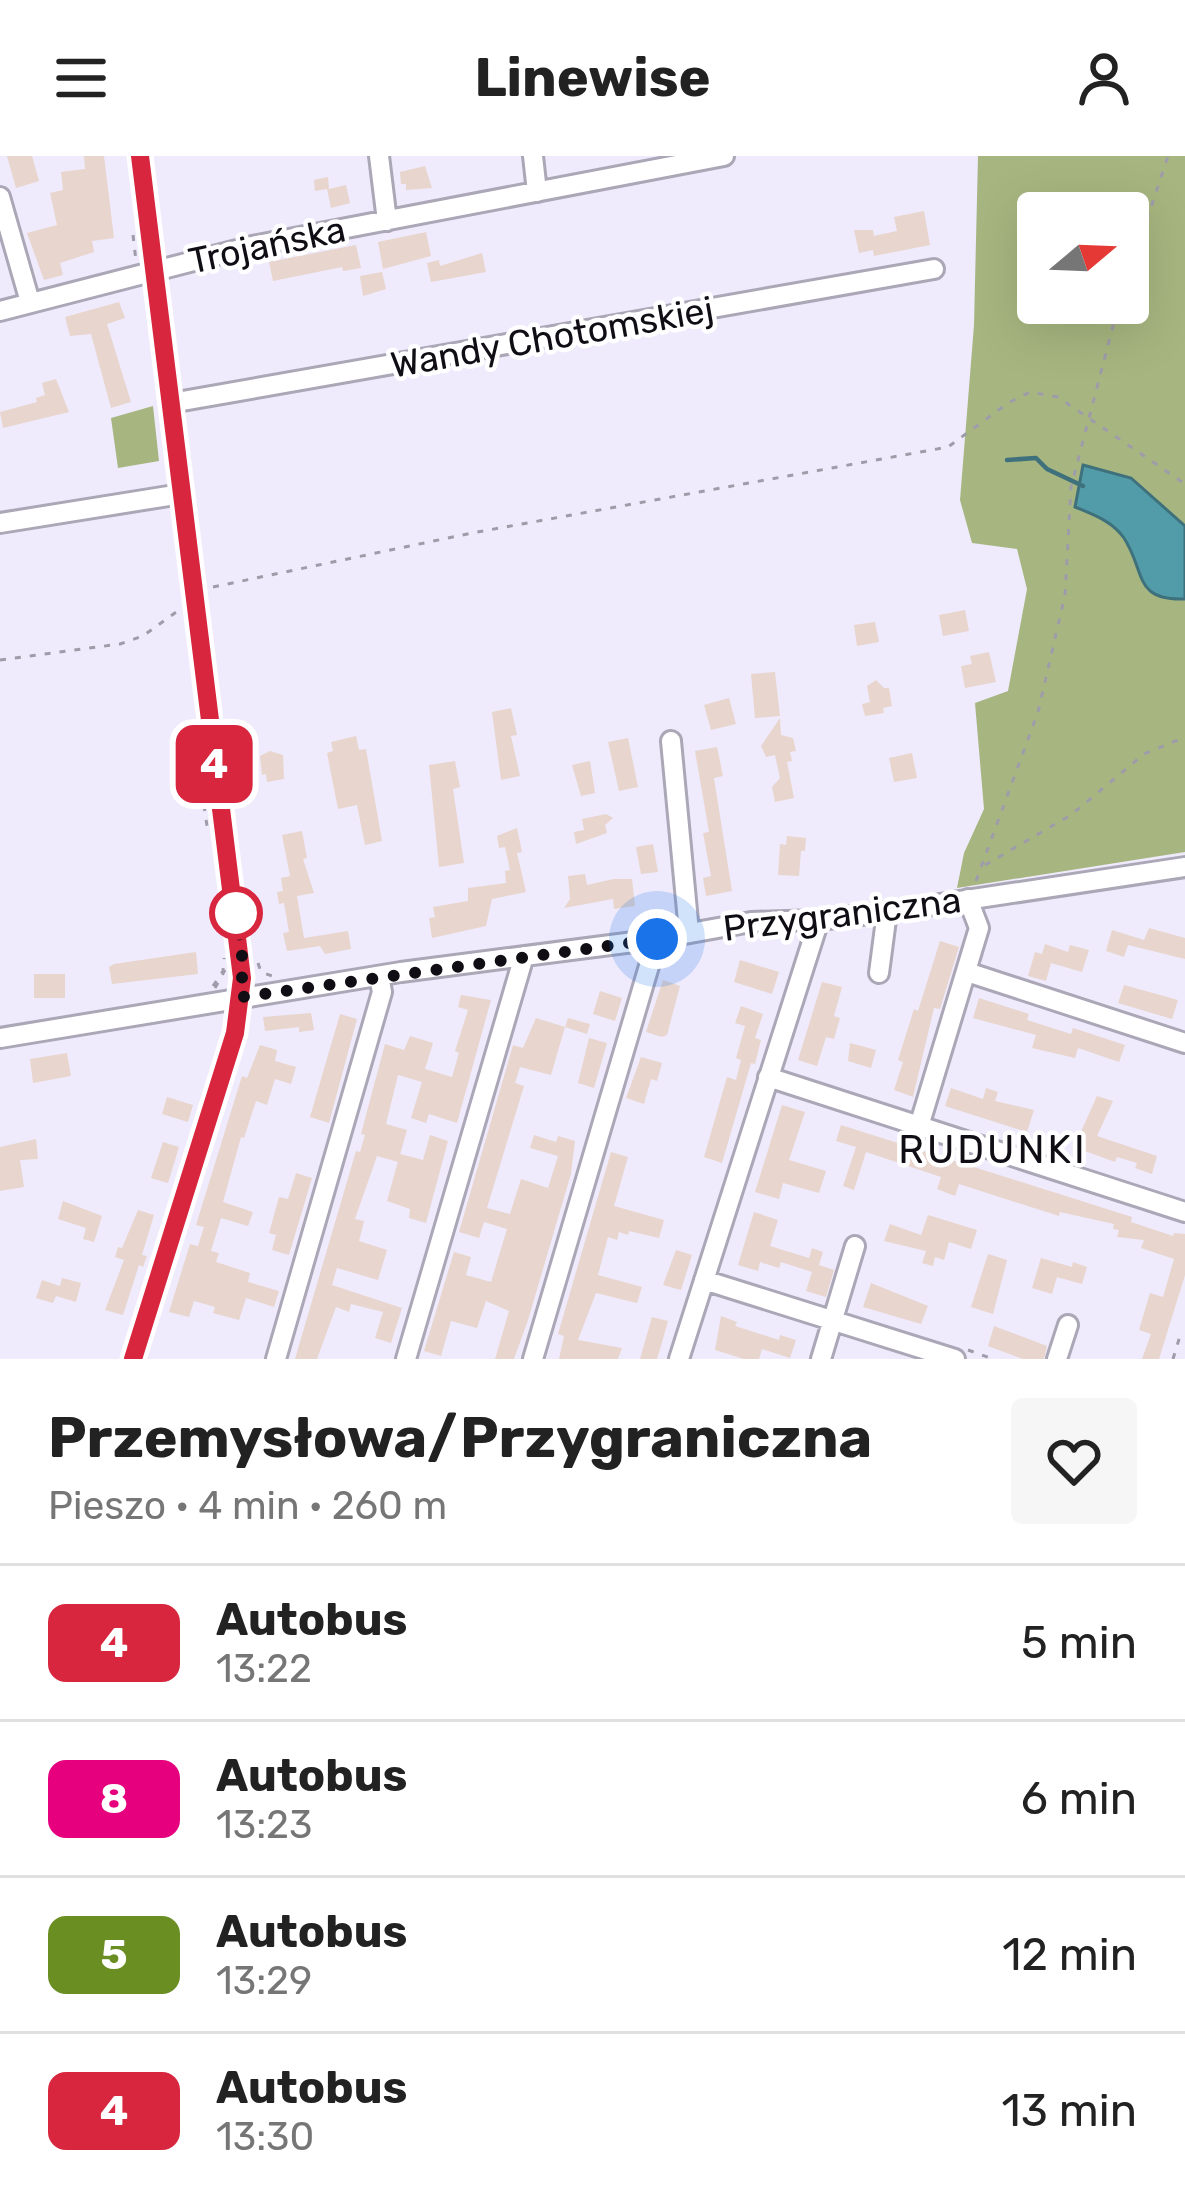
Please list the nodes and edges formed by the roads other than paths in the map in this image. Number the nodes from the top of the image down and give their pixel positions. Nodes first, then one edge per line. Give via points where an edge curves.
1 (140, 156) edge
2 (379, 156) edge
3 (533, 156) edge
4 (724, 156) edge
5 (538, 191) junction
6 (0, 197) edge
7 (387, 220) junction
8 (155, 269) junction
9 (934, 269) dead end
10 (30, 302) junction
11 (0, 311) edge
12 (171, 404) junction
13 (182, 494) junction
14 (0, 523) edge
15 (671, 741) dead end
16 (1185, 866) edge
17 (968, 899) junction
18 (887, 912) junction
19 (819, 920) junction
20 (689, 932) junction
21 (657, 939) junction
22 (524, 956) junction
23 (967, 972) junction
24 (879, 973) dead end
25 (379, 976) junction
26 (242, 997) junction
27 (0, 1038) edge
28 (1185, 1043) edge
29 (768, 1077) junction
30 (920, 1124) junction
31 (1185, 1212) edge
32 (855, 1246) dead end
33 (704, 1280) junction
34 (833, 1322) junction
35 (1068, 1325) dead end
36 (133, 1359) edge
37 (276, 1359) edge
38 (406, 1359) edge
39 (533, 1359) edge
40 (679, 1359) edge
41 (820, 1359) edge
42 (955, 1359) edge
43 (1057, 1359) edge

1 - 8 street
2 - 7 street
3 - 5 street
4 - 5 street, Trojańska
5 - 7 street, Trojańska
6 - 10 street
7 - 8 street, Trojańska
8 - 10 street, Trojańska
8 - 12 street
9 - 12 street, Wandy Chotomskiej
10 - 11 street, Trojańska
12 - 13 street
13 - 14 street
13 - 26 street
15 - 20 street
16 - 17 street, Przygraniczna
17 - 18 street, Przygraniczna
17 - 23 street via 980,928
18 - 19 street, Przygraniczna
18 - 24 street
19 - 20 street, Przygraniczna
19 - 29 street
20 - 21 street, Przygraniczna
21 - 22 street, Przygraniczna
21 - 39 street
22 - 25 street, Przygraniczna
22 - 38 street
23 - 28 street
23 - 30 street
25 - 26 street, Przygraniczna
25 - 37 street via 382,992
26 - 27 street, Przygraniczna
26 - 36 street
29 - 30 street
29 - 33 street
30 - 31 street
32 - 34 street
33 - 34 street
33 - 40 street
34 - 41 street
34 - 42 street
35 - 43 street

